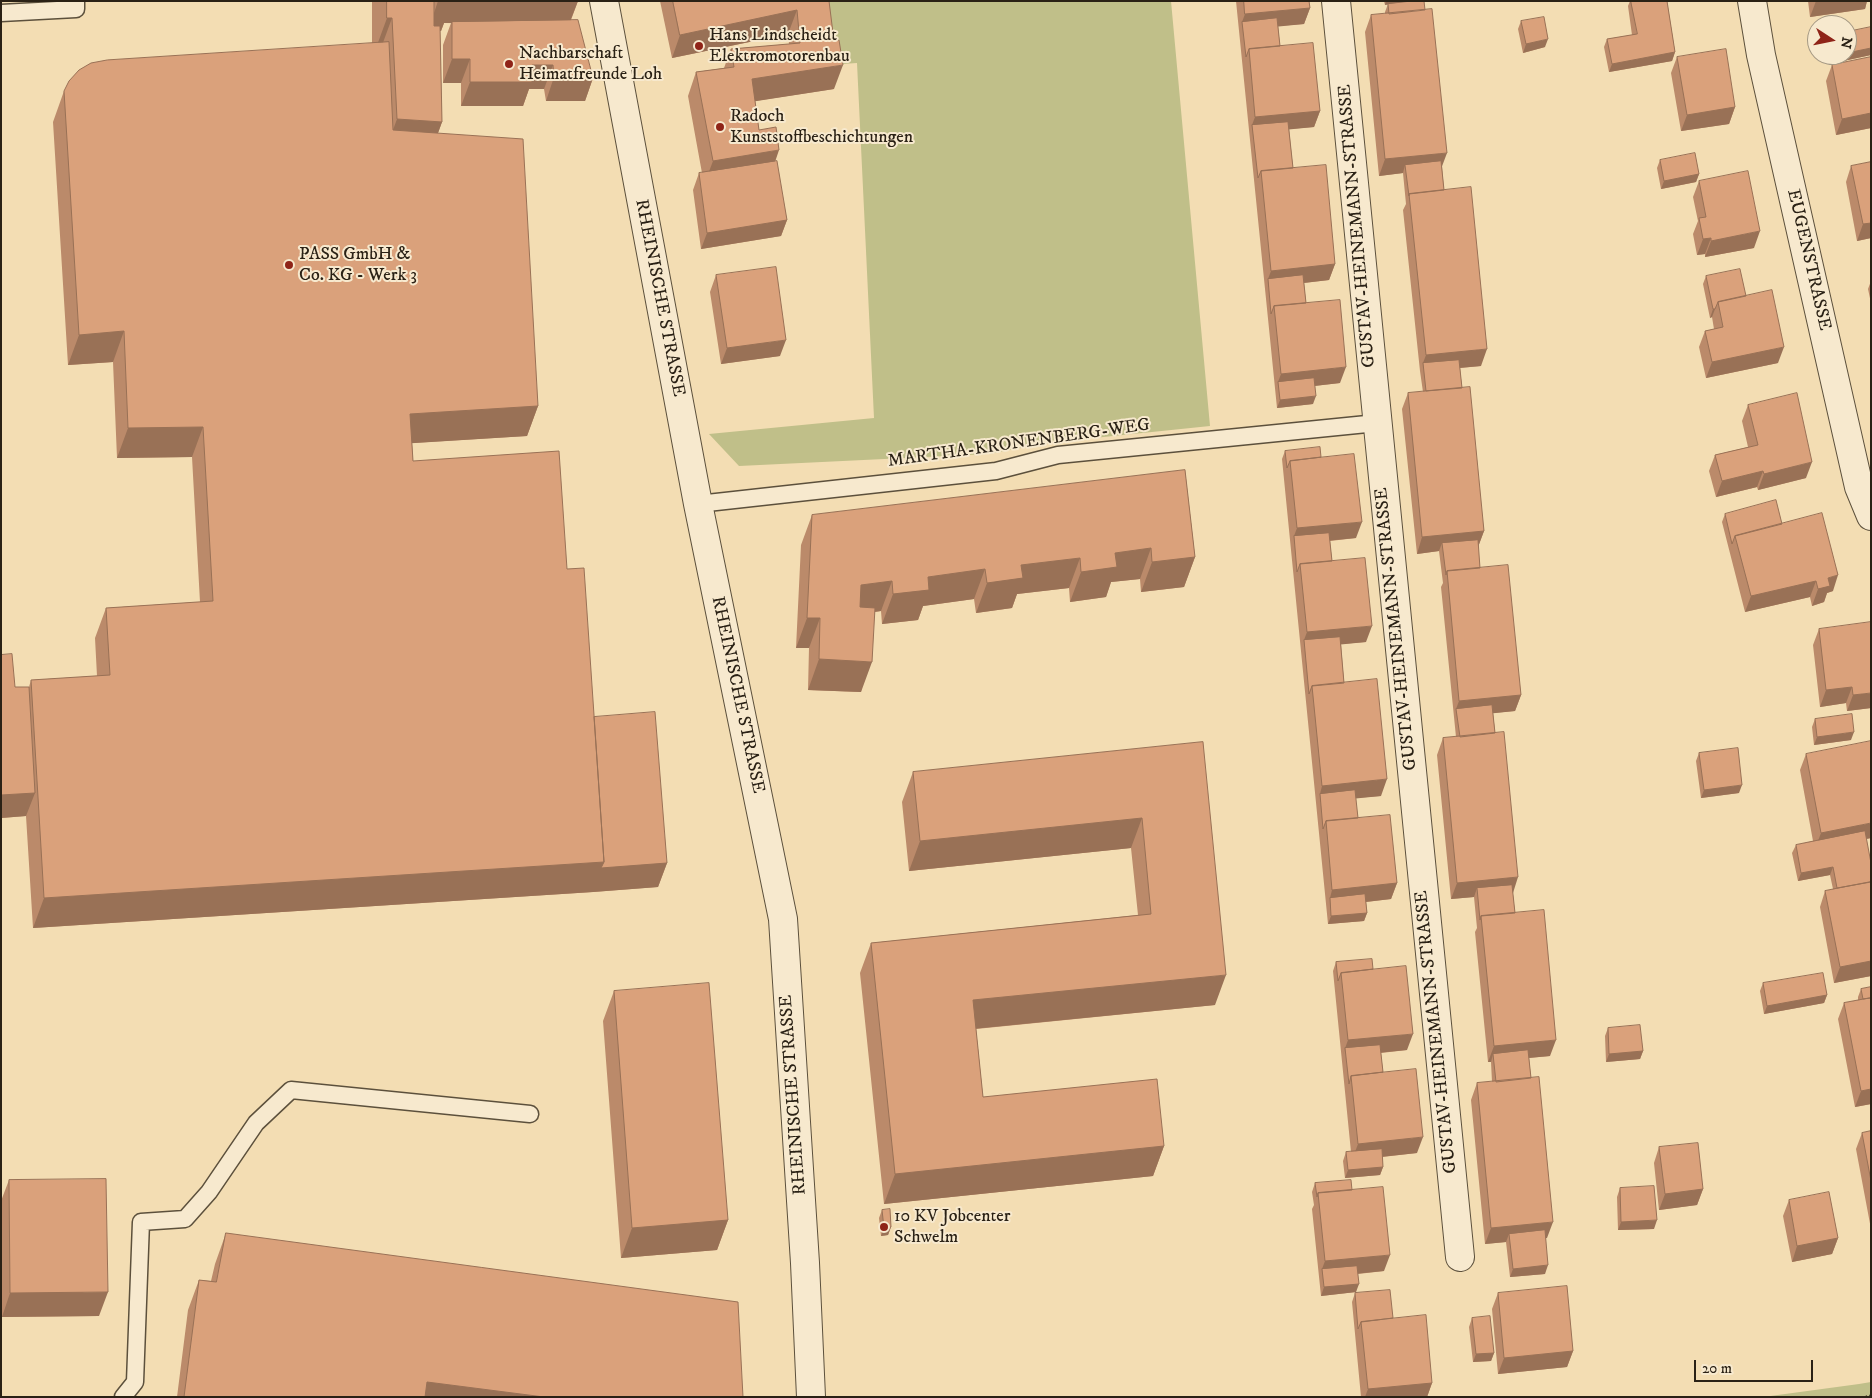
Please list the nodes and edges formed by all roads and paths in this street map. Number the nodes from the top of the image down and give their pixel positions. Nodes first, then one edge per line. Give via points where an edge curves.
1 (76, 1) edge
2 (604, 1) edge
3 (1336, 1) edge
4 (1752, 1) edge
5 (1, 13) edge
6 (1377, 423) junction
7 (698, 504) junction
8 (1871, 516) edge
9 (530, 1114) dead end
10 (1460, 1257) dead end
11 (1871, 1396) edge
12 (123, 1397) edge
13 (811, 1397) edge
14 (1866, 1397) edge

1 - 5 lane via 76,9
2 - 7 street, RHEINISCHE STRASSE
3 - 6 street, GUSTAV-HEINEMANN-STRASSE
4 - 8 street, EUGENSTRASSE via 1857,477
6 - 7 lane, MARTHA-KRONENBERG-WEG via 1058,455 996,471
6 - 10 street, GUSTAV-HEINEMANN-STRASSE
7 - 13 street, RHEINISCHE STRASSE via 783,919
9 - 12 lane via 291,1090 256,1123 209,1192 185,1219 141,1222 135,1382
11 - 14 path

